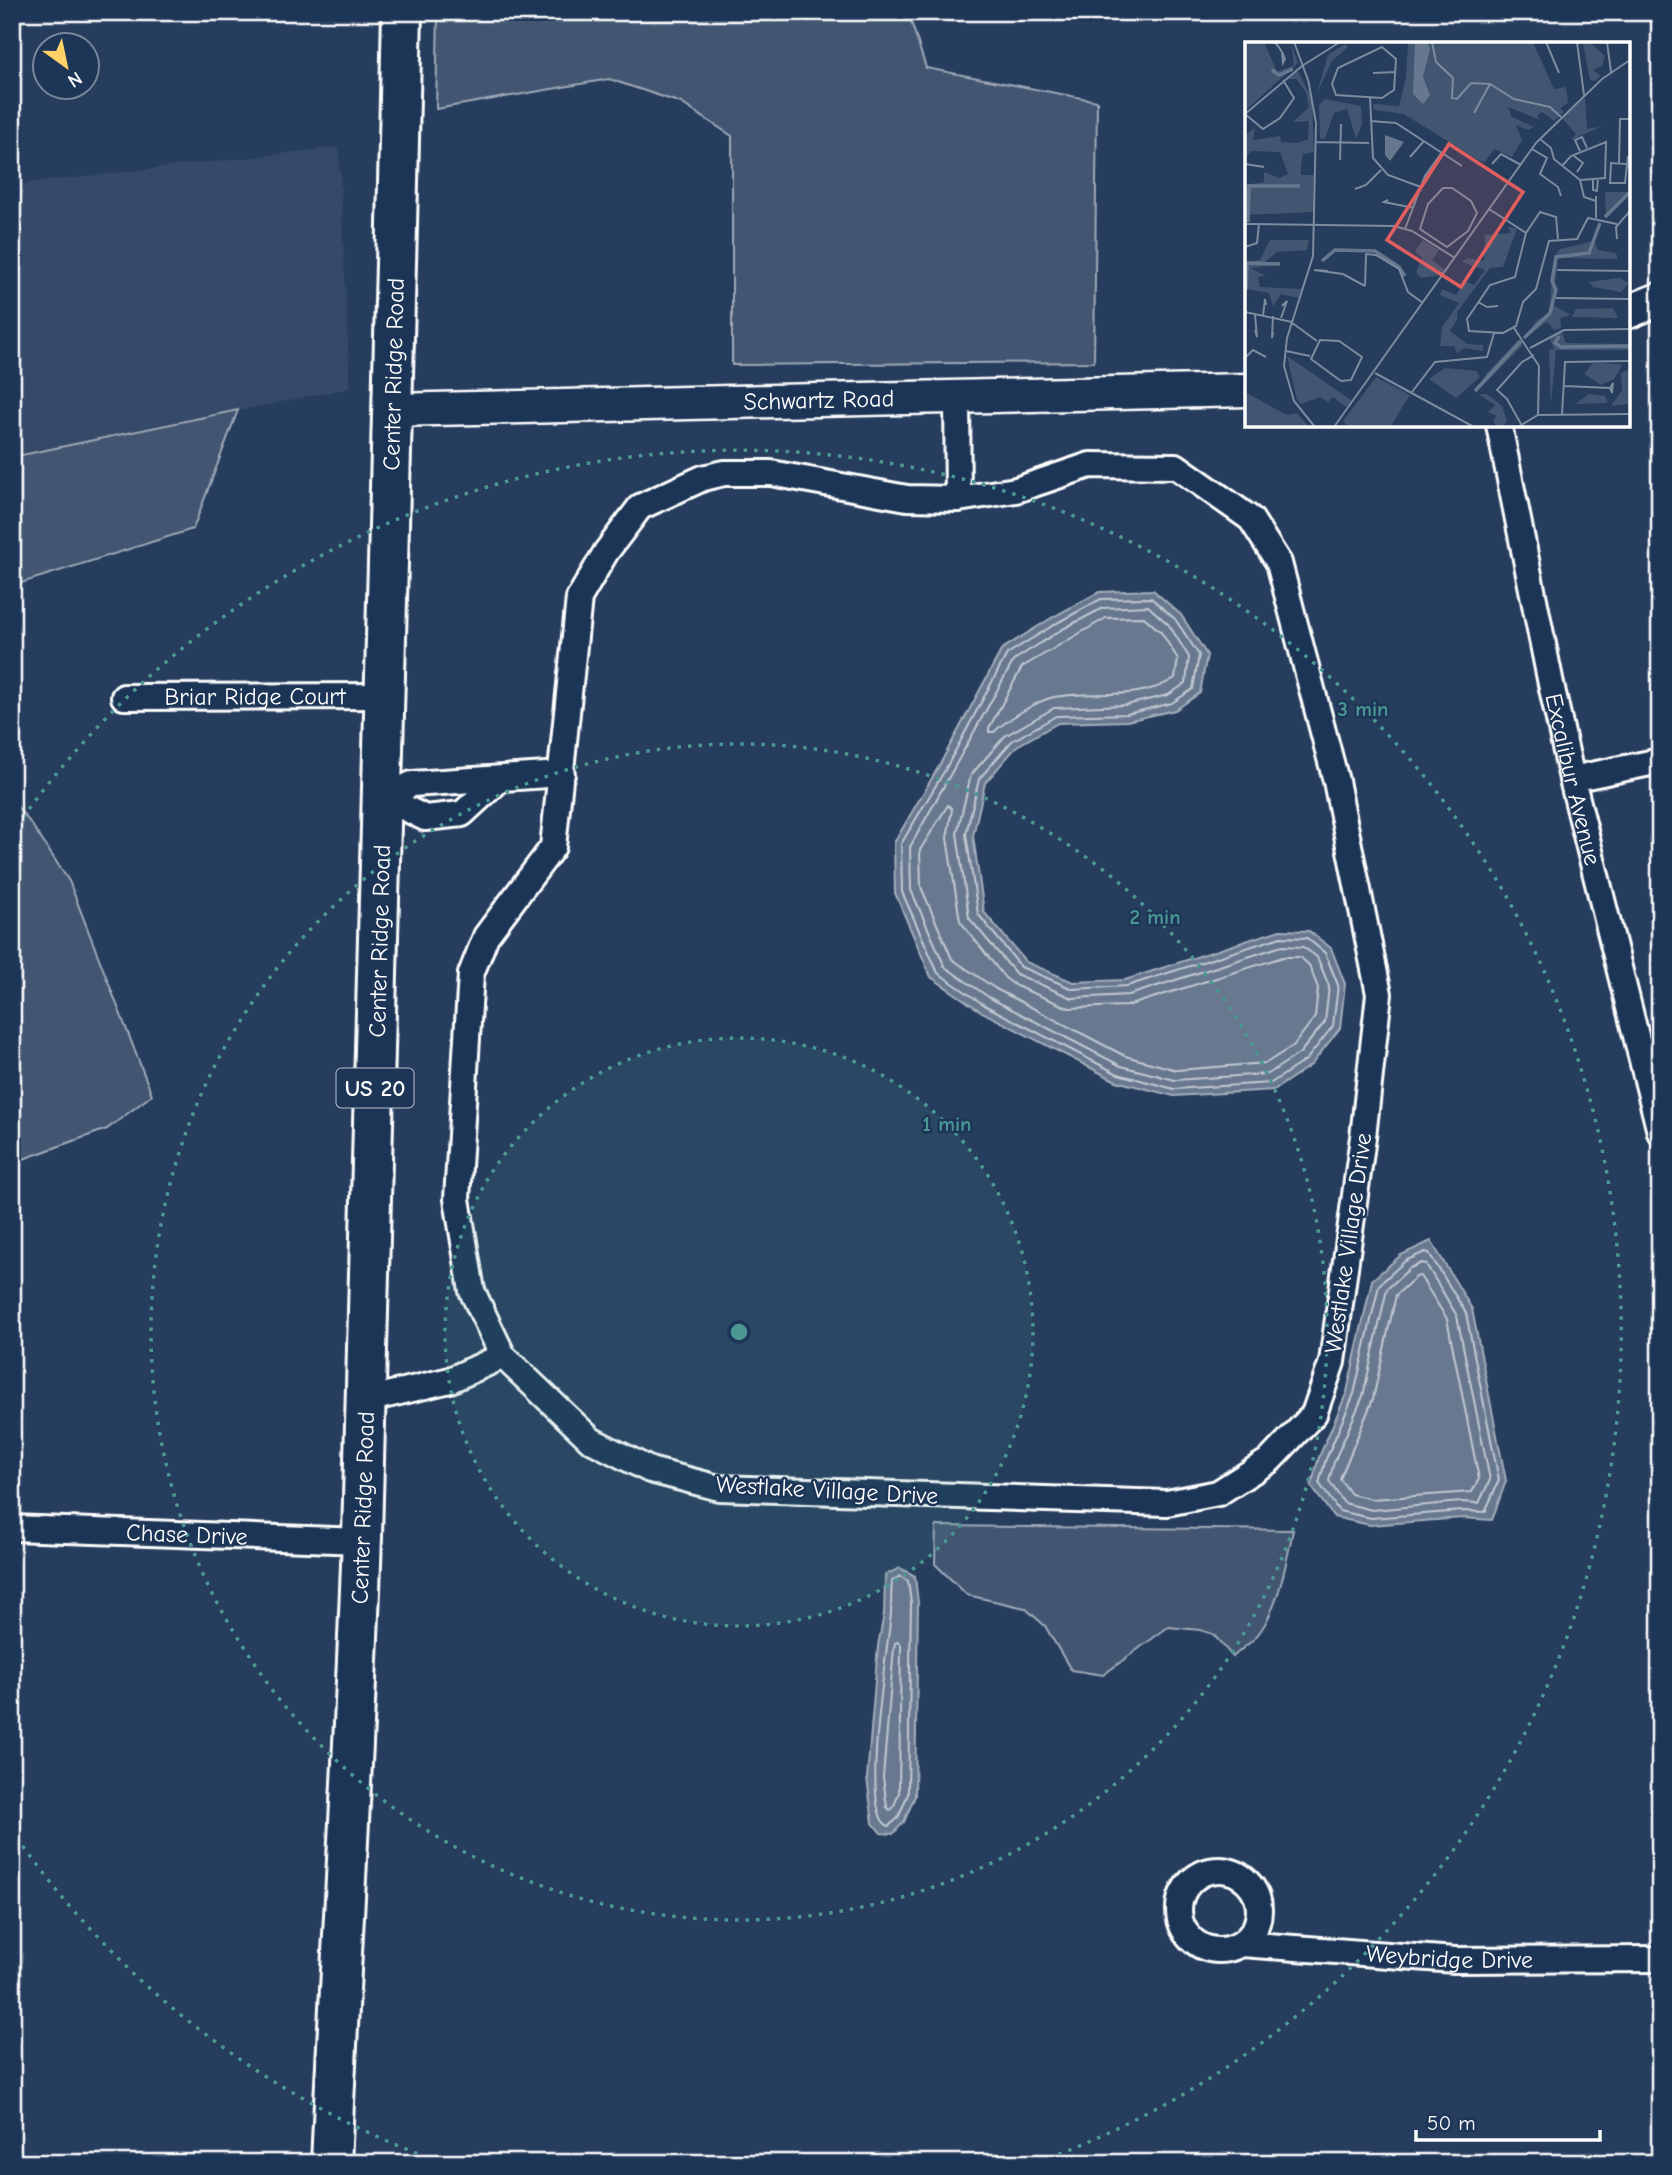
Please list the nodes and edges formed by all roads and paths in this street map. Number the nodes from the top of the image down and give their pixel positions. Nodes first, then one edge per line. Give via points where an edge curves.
1 (402, 12) edge
2 (1660, 299) edge
3 (1630, 311) edge
4 (1245, 390) edge
5 (957, 398) junction
6 (392, 410) junction
7 (1499, 427) edge
8 (958, 499) junction
9 (387, 696) junction
10 (124, 697) dead end
11 (1660, 761) edge
12 (562, 774) junction
13 (500, 779) junction
14 (1572, 779) junction
15 (385, 798) junction
16 (1660, 1132) edge
17 (503, 1356) junction
18 (366, 1400) junction
19 (12, 1528) edge
20 (362, 1541) junction
21 (1242, 1944) dead end
22 (1660, 1959) edge
23 (331, 2163) edge

1 - 6 main road, Center Ridge Road / US 20
2 - 3 street
4 - 5 street, Schwartz Road
5 - 6 street, Schwartz Road
5 - 8 street
6 - 9 main road, Center Ridge Road / US 20
7 - 14 street, Excalibur Avenue
8 - 12 street, Westlake Village Drive via 907,498 771,473 724,474 703,478 640,508 579,598
8 - 17 street, Westlake Village Drive via 1016,490 1090,465 1176,466 1251,519 1279,563 1335,782 1379,994 1332,1362 1314,1414 1270,1460 1218,1493 1167,1503 719,1488 650,1470 591,1440
9 - 10 street, Briar Ridge Court
9 - 15 main road, Center Ridge Road / US 20
11 - 14 street
12 - 13 street
12 - 17 street, Westlake Village Drive via 553,847 486,936 471,974 457,1199 472,1291
13 - 15 street via 412,784
13 - 15 street via 462,814 425,818
14 - 16 street, Excalibur Avenue
15 - 18 main road, Center Ridge Road / US 20
17 - 18 street via 450,1380
18 - 20 main road, Center Ridge Road / US 20
19 - 20 street, Chase Drive
20 - 23 main road, Center Ridge Road / US 20
21 - 22 street, Weybridge Drive via 1455,1960

